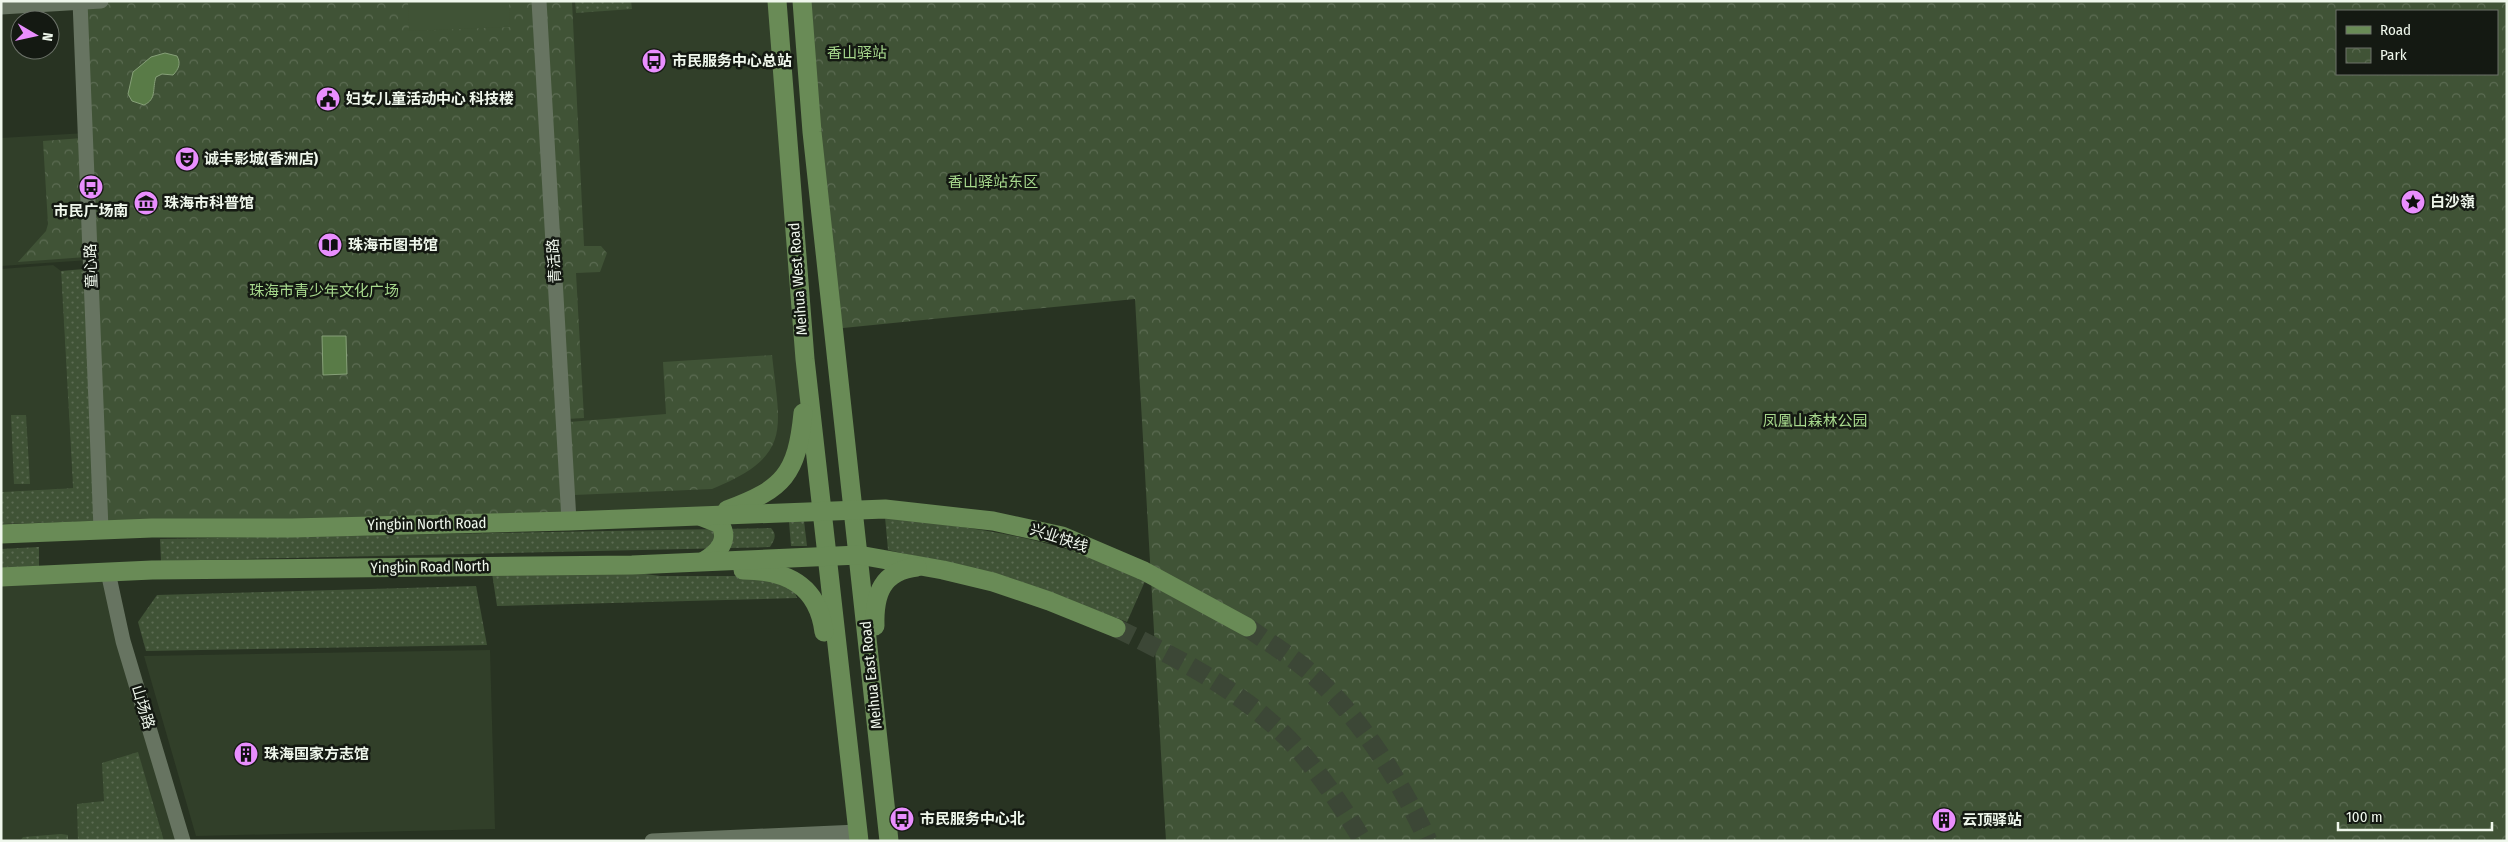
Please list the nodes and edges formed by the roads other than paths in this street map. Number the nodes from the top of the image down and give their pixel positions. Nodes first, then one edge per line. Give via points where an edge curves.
1 (101, 1) edge
2 (539, 1) edge
3 (776, 1) edge
4 (802, 1) edge
5 (81, 2) edge
6 (1, 7) edge
7 (805, 359) junction
8 (853, 510) junction
9 (821, 511) junction
10 (704, 516) junction
11 (569, 521) junction
12 (101, 530) junction
13 (1, 534) edge
14 (826, 555) junction
15 (859, 555) junction
16 (704, 560) junction
17 (632, 565) junction
18 (925, 566) junction
19 (108, 572) junction
20 (1, 577) edge
21 (1247, 626) tunnel mouth
22 (1116, 628) tunnel mouth
23 (882, 774) junction
24 (853, 786) junction
25 (858, 837) edge
26 (183, 841) edge
27 (652, 841) edge
28 (888, 841) edge

1 - 5 street
2 - 11 street, 青活路
3 - 7 main road, Meihua West Road
4 - 8 main road, Meihua West Road via 812,132
5 - 6 street
5 - 12 street, 童心路
7 - 9 main road, Meihua West Road
7 - 10 main road via 800,439 784,478 759,498
8 - 9 main road, Yingbin North Road
8 - 15 main road, Meihua East Road
8 - 21 main road, 兴业快线 via 952,515 1062,536 1144,571
9 - 10 main road, Yingbin North Road
9 - 14 main road, Meihua West Road
10 - 11 main road, Yingbin North Road
10 - 16 main road via 720,524 724,533 722,546
11 - 12 main road, Yingbin North Road
12 - 13 main road, Yingbin North Road
14 - 15 main road, Yingbin Road North
14 - 16 main road, Yingbin Road North
14 - 24 main road, Meihua East Road
15 - 18 main road
15 - 23 main road, Meihua East Road
16 - 17 main road, Yingbin Road North
17 - 19 main road, Yingbin Road North
17 - 24 main road via 663,569 765,571 786,576 803,587 821,616 836,732
18 - 22 main road via 1015,588
18 - 23 main road via 893,574 886,579 876,599 885,717
19 - 20 main road, Yingbin Road North
19 - 26 street, 山场路 via 123,641
23 - 28 main road, Meihua East Road
24 - 25 main road, Meihua East Road
25 - 27 street

